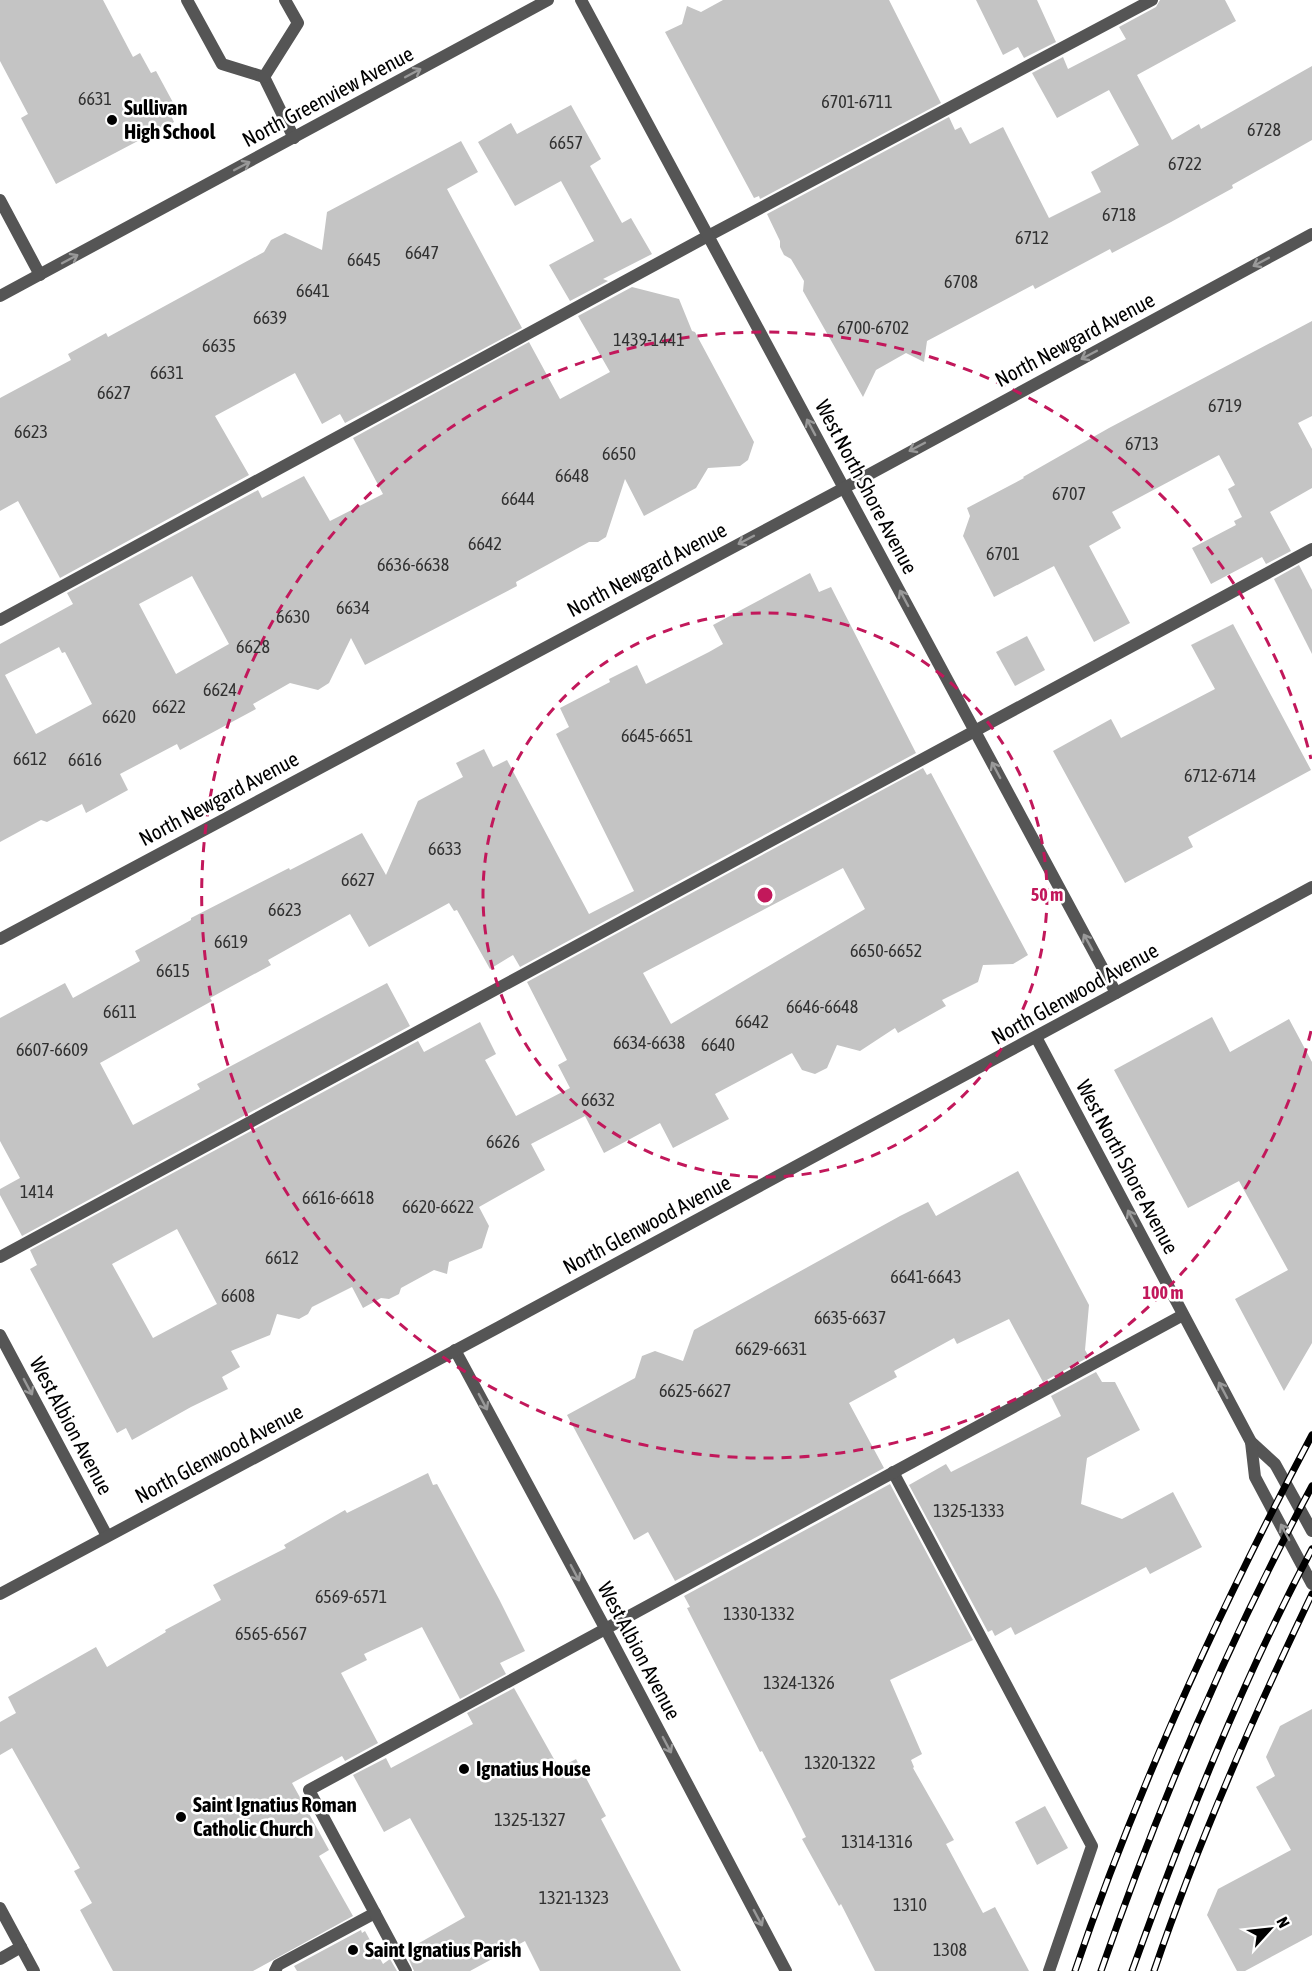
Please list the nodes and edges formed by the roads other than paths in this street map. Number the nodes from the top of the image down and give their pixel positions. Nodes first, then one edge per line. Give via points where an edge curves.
1 (187, 0) edge
2 (285, 0) edge
3 (548, 0) edge
4 (581, 0) edge
5 (1152, 0) edge
6 (264, 77) junction
7 (294, 138) junction
8 (0, 200) edge
9 (1312, 234) edge
10 (708, 236) junction
11 (40, 275) junction
12 (0, 296) edge
13 (844, 488) junction
14 (1312, 549) edge
15 (0, 620) edge
16 (974, 730) junction
17 (1312, 887) edge
18 (0, 939) edge
19 (1116, 993) junction
20 (1036, 1037) junction
21 (0, 1257) edge
22 (1183, 1315) junction
23 (0, 1335) edge
24 (455, 1350) junction
25 (1251, 1442) junction
26 (893, 1472) junction
27 (1312, 1531) edge
28 (107, 1536) junction
29 (1312, 1584) edge
30 (0, 1594) edge
31 (605, 1628) junction
32 (0, 1908) edge
33 (375, 1913) junction
34 (21, 1947) junction
35 (0, 1959) edge
36 (34, 1971) edge
37 (275, 1971) edge
38 (406, 1971) edge
39 (786, 1971) edge
40 (1048, 1971) edge

1 - 6 street via 222,64
2 - 6 street via 298,23
7 -> 3 street, North Greenview Avenue
4 - 10 street, West North Shore Avenue
5 - 10 street
6 - 7 street
11 -> 7 street, North Greenview Avenue
8 - 11 street
9 -> 13 street, North Newgard Avenue
13 -> 10 street, West North Shore Avenue
10 - 15 street
11 - 12 street, North Greenview Avenue
16 -> 13 street, West North Shore Avenue
13 -> 18 street, North Newgard Avenue
14 - 16 street
19 -> 16 street, West North Shore Avenue
16 - 21 street
17 - 19 street, North Glenwood Avenue
19 - 20 street, North Glenwood Avenue
22 -> 20 street, West North Shore Avenue
20 - 24 street, North Glenwood Avenue
25 -> 22 street, West North Shore Avenue
22 - 26 street
23 -> 28 street, West Albion Avenue
24 - 28 street, North Glenwood Avenue
24 -> 31 street, West Albion Avenue
25 - 27 street, West North Shore Avenue via 1275,1464
29 -> 25 street, West North Shore Avenue via 1255,1477
26 - 31 street
26 - 40 street via 1092,1846
28 - 30 street, North Glenwood Avenue
31 - 33 street via 309,1790
31 -> 39 street, West Albion Avenue
32 - 34 street
33 - 37 street via 278,1965
33 - 38 street
34 - 35 street
34 - 36 street

